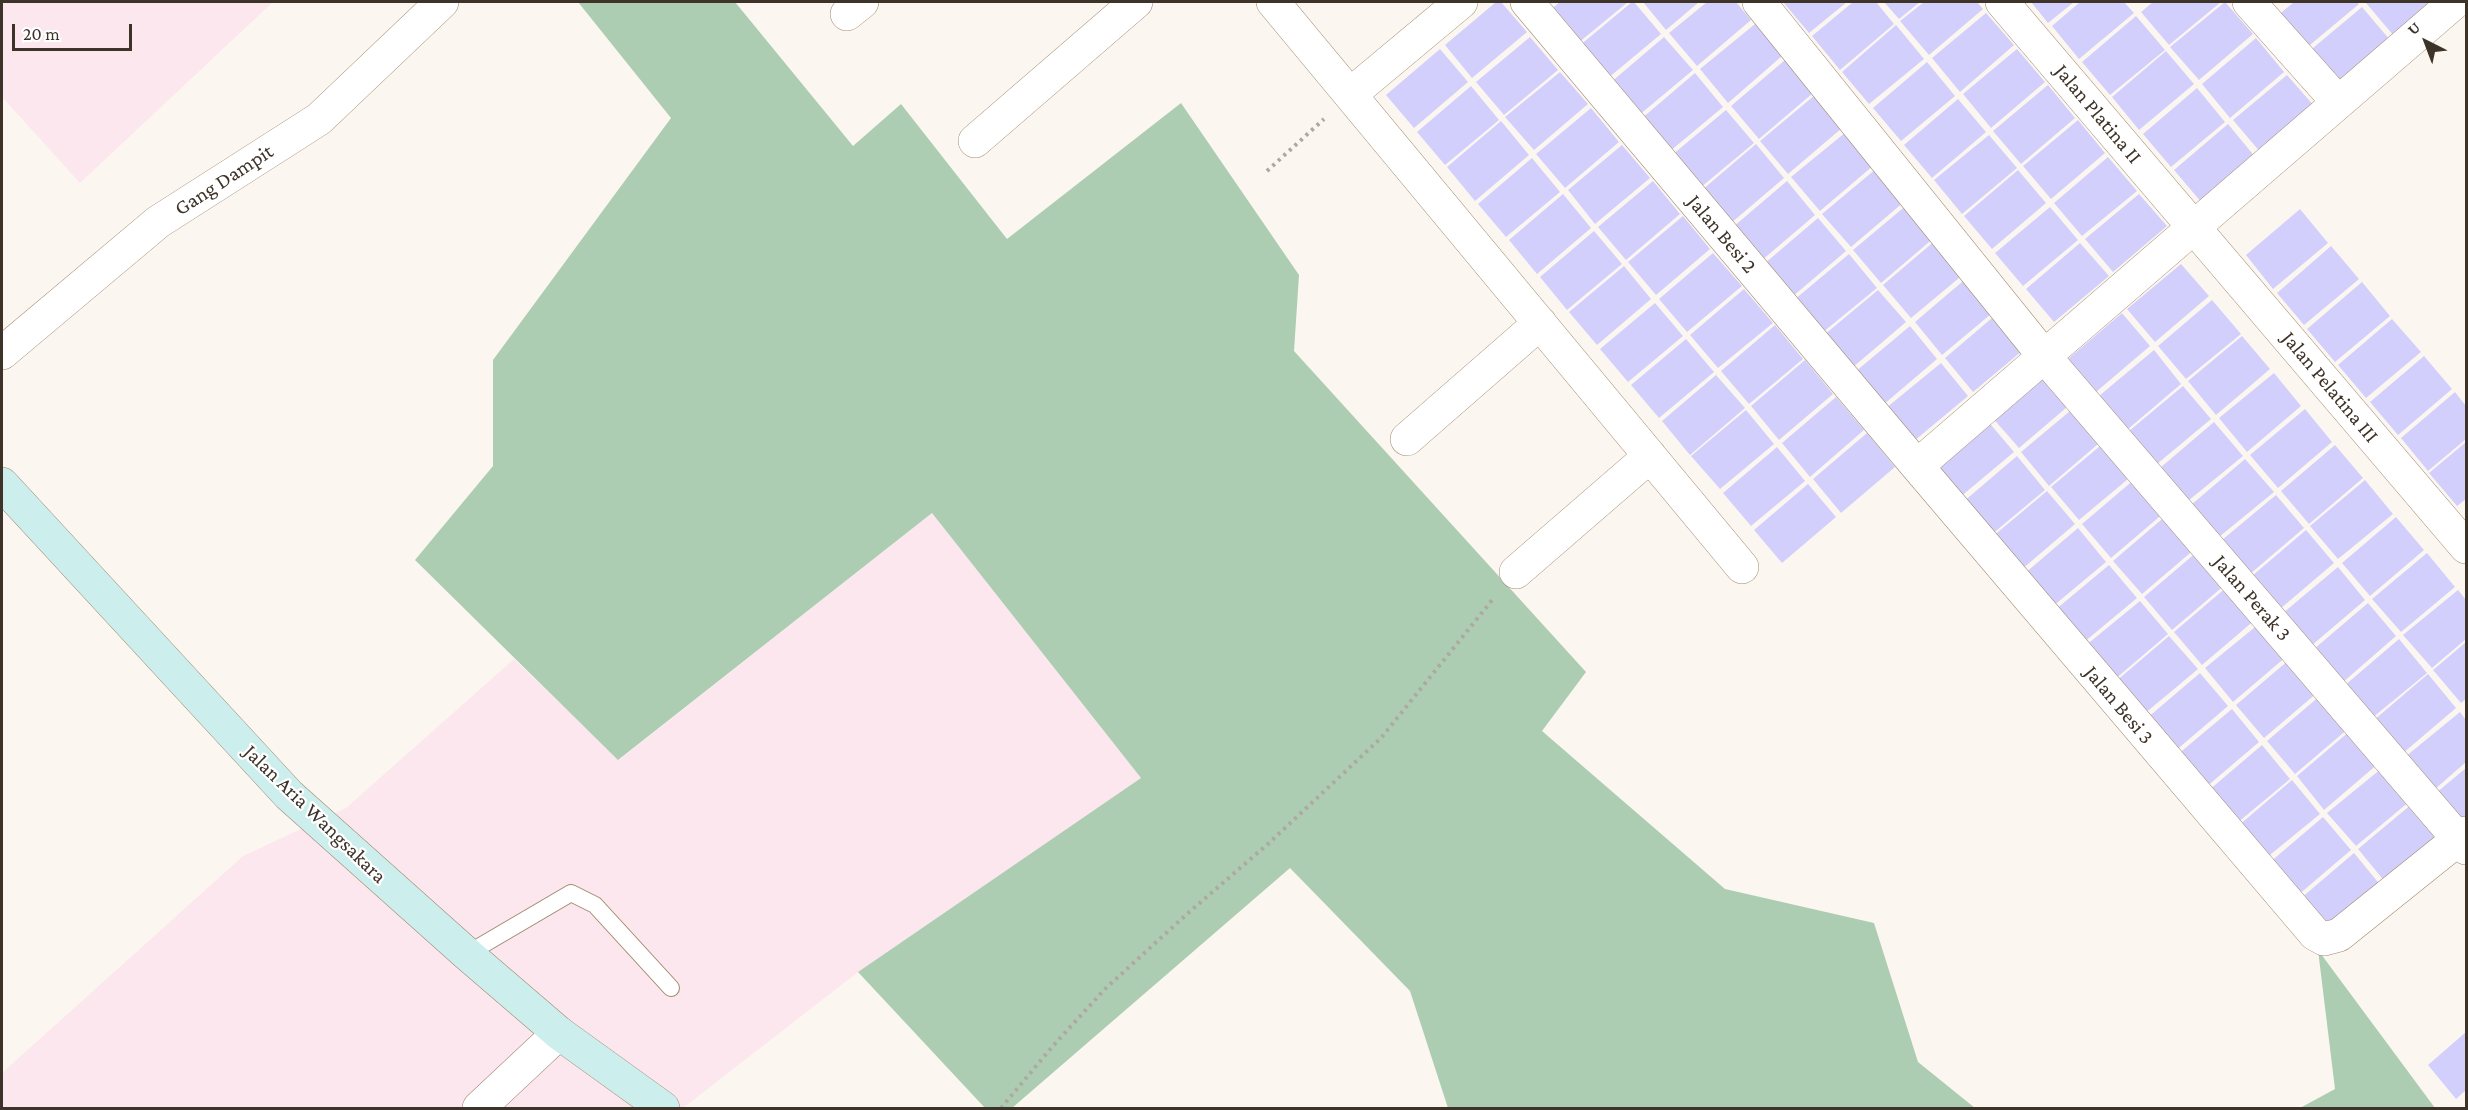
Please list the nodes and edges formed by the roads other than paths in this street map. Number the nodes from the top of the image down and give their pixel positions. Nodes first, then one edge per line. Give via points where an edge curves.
1 (441, 2) edge
2 (1136, 2) edge
3 (1273, 2) edge
4 (1461, 2) edge
5 (1527, 2) edge
6 (1759, 2) edge
7 (2002, 2) edge
8 (2249, 2) edge
9 (2455, 2) edge
10 (1352, 93) junction
11 (2338, 102) junction
12 (975, 141) dead end
13 (2194, 227) junction
14 (1540, 323) junction
15 (2, 353) edge
16 (2044, 356) junction
17 (1407, 440) dead end
18 (1650, 456) junction
19 (1917, 466) junction
20 (2, 484) edge
21 (2466, 548) edge
22 (1742, 567) dead end
23 (1516, 572) road end
24 (2464, 840) edge
25 (467, 954) junction
26 (670, 988) dead end
27 (559, 1033) junction
28 (479, 1108) edge
29 (663, 1108) edge

1 - 15 street, Gang Dampit via 319,119 158,222
2 - 12 street
3 - 10 street
4 - 10 street
5 - 19 street, Jalan Besi 2
6 - 16 street, Jalan Perak 3
7 - 13 street, Jalan Platina II
8 - 11 street
9 - 11 street
10 - 14 street
11 - 13 street
13 - 16 street
13 - 21 street, Jalan Pelatina III
14 - 17 street
14 - 18 street
16 - 19 street
16 - 24 street, Jalan Perak 3
18 - 22 street
18 - 23 street
19 - 24 street, Jalan Besi 3 via 2310,929 2324,939 2339,935
20 - 25 street, Jalan Aria Wangsakara via 289,795
25 - 26 lane via 571,893 595,905
25 - 27 street, Jalan Aria Wangsakara
27 - 28 street
27 - 29 street, Jalan Aria Wangsakara

